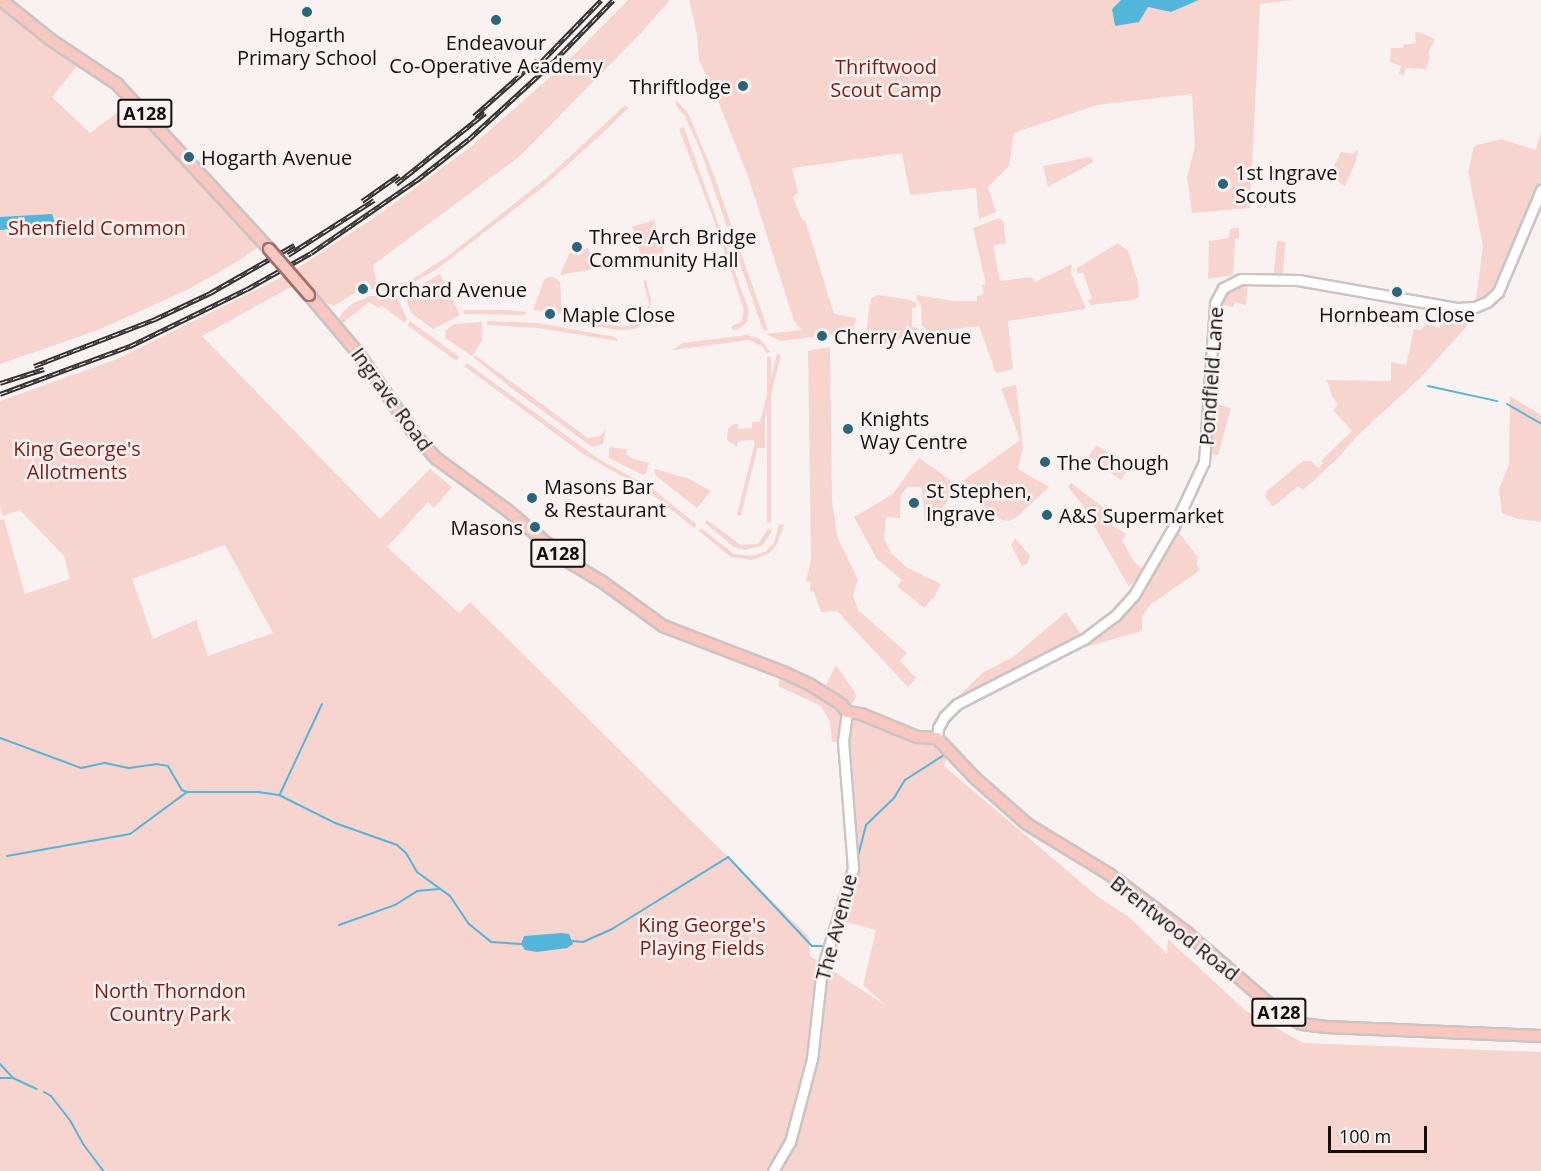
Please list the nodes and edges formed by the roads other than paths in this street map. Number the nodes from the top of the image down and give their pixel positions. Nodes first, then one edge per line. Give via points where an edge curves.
1 (1, 0) edge
2 (1541, 190) edge
3 (847, 712) junction
4 (936, 738) junction
5 (1541, 1036) edge
6 (773, 1171) edge

1 - 3 main road, Ingrave Road / A128, bridge via 51,40 117,84 309,295 358,353 421,441 451,471 507,510 569,562 663,626 800,680
2 - 4 street, Pondfield Lane via 1498,292 1475,307 1456,308 1298,280 1241,279 1218,293 1205,457 1174,526 1134,595 1115,616 1084,639 957,704 944,717
3 - 4 main road, A128 via 917,737
3 - 6 street, The Avenue via 843,741 853,868 822,969 812,1059 790,1142
4 - 5 main road, Brentwood Road / A128 via 1027,824 1109,874 1281,1014 1302,1024 1325,1027

